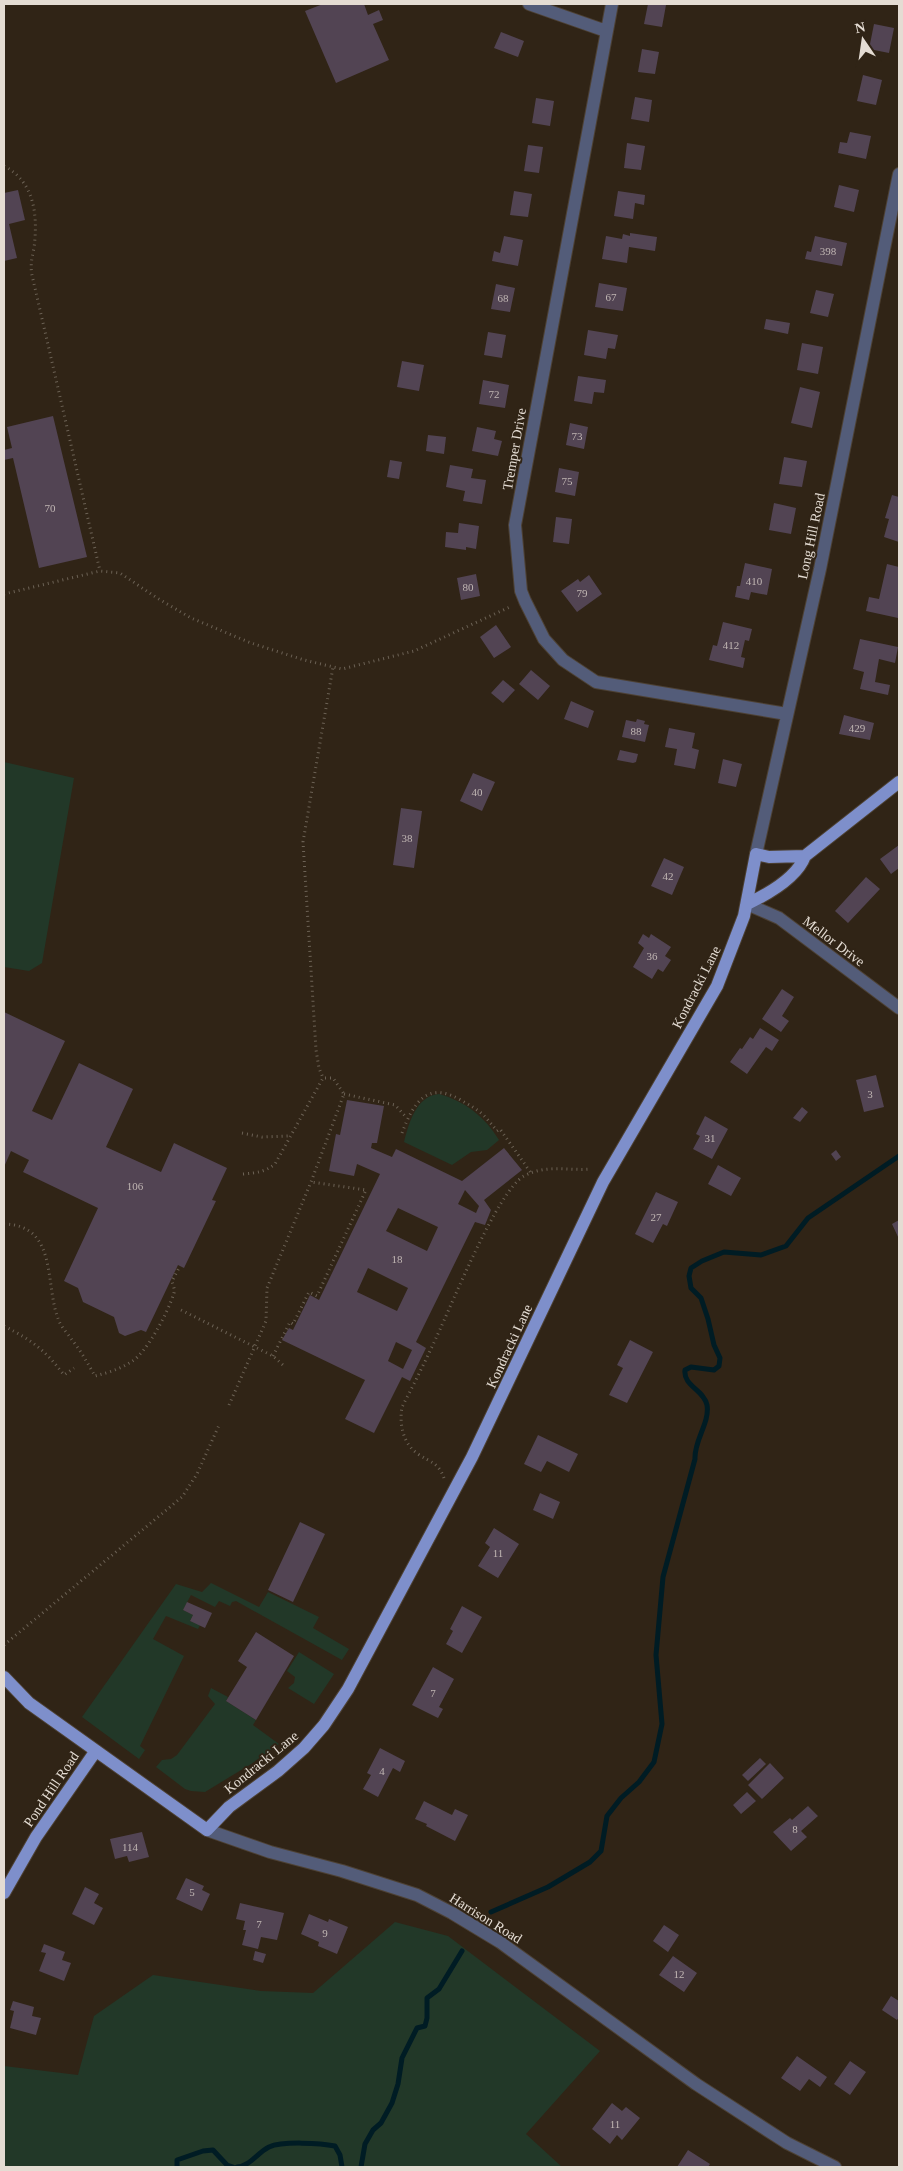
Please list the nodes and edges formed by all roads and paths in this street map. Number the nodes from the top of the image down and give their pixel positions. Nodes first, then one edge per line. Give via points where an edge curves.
1 (529, 4) edge
2 (612, 4) edge
3 (606, 30) junction
4 (4, 166) edge
5 (899, 174) edge
6 (100, 571) junction
7 (4, 594) edge
8 (525, 601) junction
9 (333, 668) junction
10 (787, 714) junction
11 (899, 782) edge
12 (756, 854) junction
13 (805, 856) junction
14 (746, 904) junction
15 (899, 1008) edge
16 (322, 1078) junction
17 (344, 1094) junction
18 (407, 1118) junction
19 (242, 1133) dead end
20 (402, 1133) dead end
21 (290, 1136) junction
22 (591, 1169) dead end
23 (531, 1173) junction
24 (243, 1174) dead end
25 (311, 1182) junction
26 (4, 1224) edge
27 (180, 1266) dead end
28 (181, 1310) dead end
29 (4, 1326) edge
30 (255, 1347) junction
31 (273, 1356) junction
32 (283, 1365) dead end
33 (74, 1368) dead end
34 (229, 1405) dead end
35 (220, 1423) dead end
36 (444, 1478) dead end
37 (4, 1644) edge
38 (4, 1677) edge
39 (94, 1752) junction
40 (207, 1830) junction
41 (4, 1893) edge
42 (835, 2167) edge

1 - 3 street
2 - 3 street, Tremper Drive
3 - 8 street, Tremper Drive via 515,525 521,591
4 - 6 path via 24,181 35,208 30,265
5 - 10 street, Long Hill Road via 820,569
6 - 7 path
6 - 9 path via 128,577 191,618 251,643
8 - 9 path via 414,651 342,669
8 - 10 street, Tremper Drive via 544,639 563,660 596,682
9 - 16 path via 303,842 316,1050
10 - 12 street, Long Hill Road
11 - 13 main road
12 - 13 main road
12 - 14 main road, Long Hill Road
13 - 14 main road via 798,868 774,889
14 - 15 street, Mellor Drive via 779,918
14 - 40 main road, Kondracki Lane via 717,986 603,1182 472,1457 348,1689 304,1748 229,1807
16 - 17 path via 333,1078
16 - 21 path
17 - 18 path via 395,1105
17 - 25 path
18 - 20 path
18 - 23 path via 427,1094 448,1093 482,1111 497,1131 500,1129
19 - 21 path via 262,1137
21 - 24 path via 275,1164 259,1173
22 - 23 path via 559,1167
23 - 36 path via 514,1184 503,1198 402,1407 399,1422 409,1445 440,1467
25 - 30 path via 267,1288 266,1321
25 - 31 path via 366,1190 317,1296 310,1292
26 - 27 path via 38,1237 46,1258 60,1323 95,1376 132,1362 142,1354 175,1291 172,1282
28 - 30 path
29 - 33 path via 32,1340 64,1375
30 - 31 path
30 - 34 path
31 - 32 path
35 - 37 path via 197,1474 182,1497
38 - 39 main road, Pond Hill Road via 29,1703
39 - 40 main road, Harrison Road
39 - 41 main road, Pond Hill Road via 36,1837
40 - 42 street, Harrison Road via 417,1895 452,1913 507,1948 696,2084 787,2143

